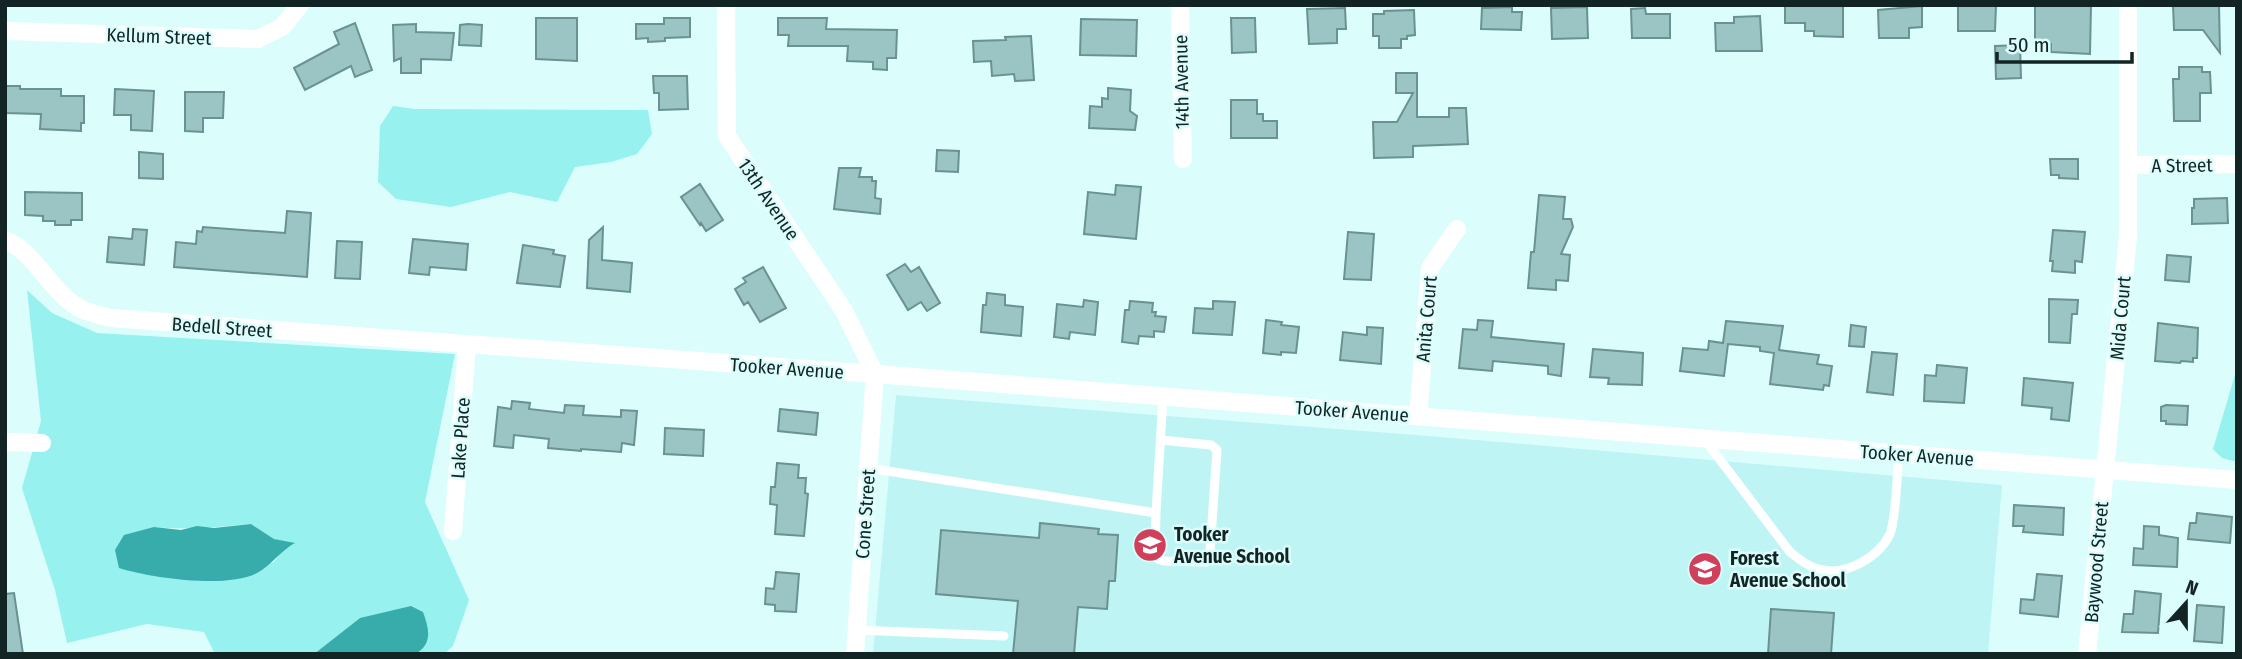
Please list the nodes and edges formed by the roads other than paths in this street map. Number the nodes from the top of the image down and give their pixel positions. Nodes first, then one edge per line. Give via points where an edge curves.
1 (300, 5) edge
2 (726, 5) edge
3 (1180, 5) edge
4 (2128, 5) edge
5 (5, 32) edge
6 (1182, 159) dead end
7 (2237, 164) edge
8 (2128, 165) junction
9 (1457, 229) dead end
10 (5, 240) edge
11 (467, 345) junction
12 (875, 374) junction
13 (1163, 397) junction
14 (1418, 416) junction
15 (1704, 439) junction
16 (1161, 440) junction
17 (5, 442) edge
18 (42, 443) dead end
19 (1899, 454) junction
20 (869, 468) junction
21 (2104, 470) junction
22 (2237, 480) edge
23 (1156, 513) junction
24 (453, 531) dead end
25 (857, 630) junction
26 (1004, 636) dead end
27 (855, 654) edge
28 (2087, 654) edge

1 - 5 street, Kellum Street via 282,27 258,39
2 - 12 street, 13th Avenue via 727,136 844,311
3 - 6 street, 14th Avenue
4 - 8 street, Mida Court
7 - 8 street, A Street
8 - 21 street, Mida Court via 2128,236
9 - 14 street, Anita Court via 1430,268
10 - 11 street, Bedell Street via 79,309 111,318
11 - 12 street, Tooker Avenue
11 - 24 street, Lake Place
12 - 13 street, Tooker Avenue
12 - 20 street, Cone Street
13 - 14 street, Tooker Avenue
13 - 16 lane
14 - 15 street, Tooker Avenue
15 - 19 street, Tooker Avenue
15 - 19 lane via 1790,552 1823,570 1846,570 1863,561 1878,551 1890,533
16 - 23 lane
16 - 23 lane via 1211,444 1217,450 1206,562 1158,558
17 - 18 street
19 - 21 street, Tooker Avenue
20 - 23 lane
20 - 25 street, Cone Street
21 - 22 street, Tooker Avenue
21 - 28 street, Baywood Street
25 - 26 lane
25 - 27 street, Cone Street

